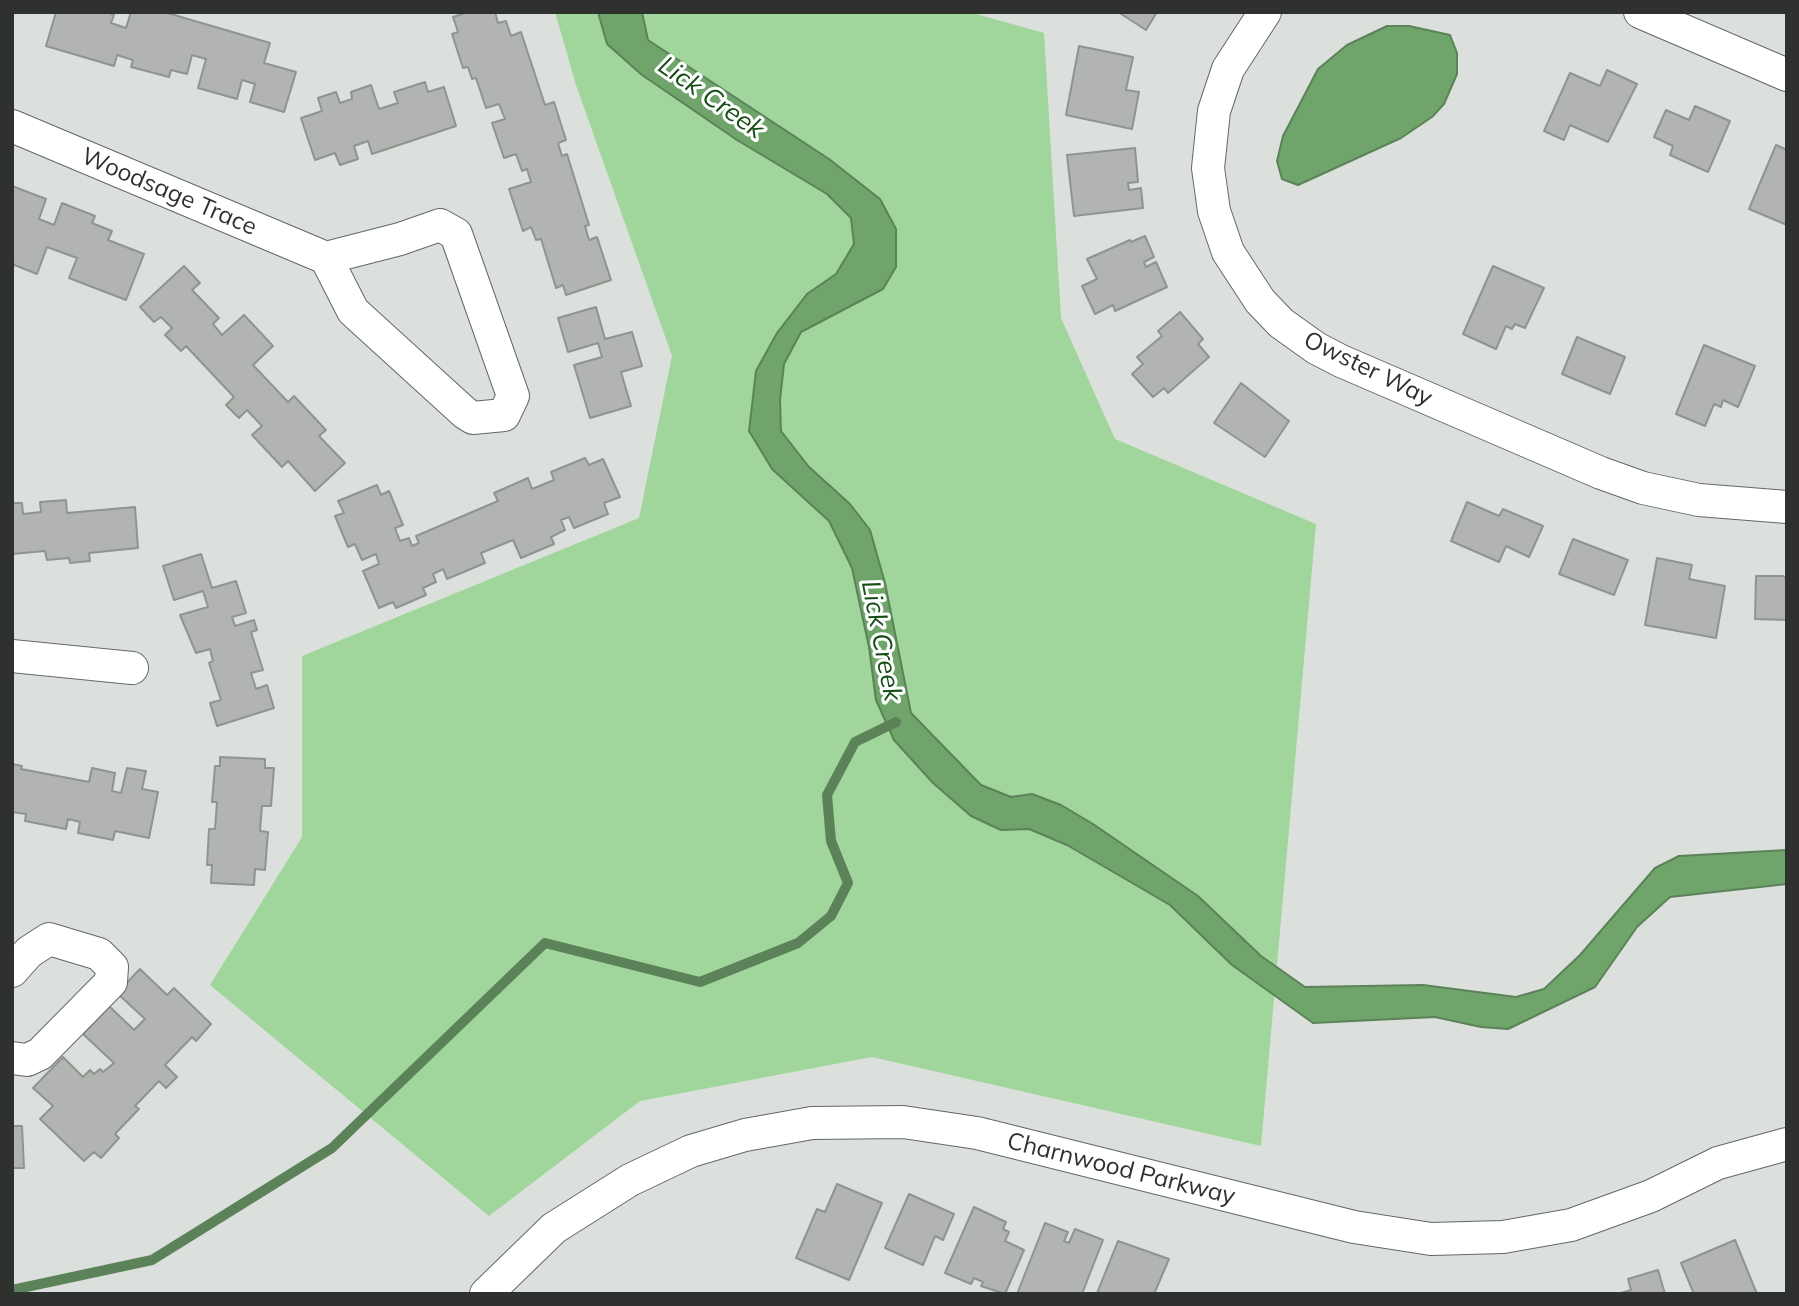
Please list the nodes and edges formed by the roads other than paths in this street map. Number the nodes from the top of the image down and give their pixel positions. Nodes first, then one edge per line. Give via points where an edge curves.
1 (1265, 12) edge
2 (1640, 12) edge
3 (1787, 75) edge
4 (12, 126) edge
5 (326, 258) junction
6 (1787, 507) edge
7 (12, 656) edge
8 (132, 668) dead end
9 (12, 971) edge
10 (12, 1058) edge
11 (1787, 1144) edge
12 (486, 1294) edge

1 - 6 street, Owster Way via 1234,56 1218,97 1208,176 1228,252 1260,301 1281,323 1341,361 1608,476 1699,500
2 - 3 street
4 - 5 street, Woodsage Trace
5 - 5 street via 354,311 465,413 473,418 504,415 513,396 456,234 447,227 433,226
7 - 8 street
9 - 10 street via 49,939 99,954 112,967 111,982 40,1055 27,1060
11 - 12 street, Charnwood Parkway via 1717,1163 1651,1196 1571,1225 1503,1237 1431,1239 1354,1227 978,1133 891,1122 812,1123 691,1151 630,1180 554,1228

